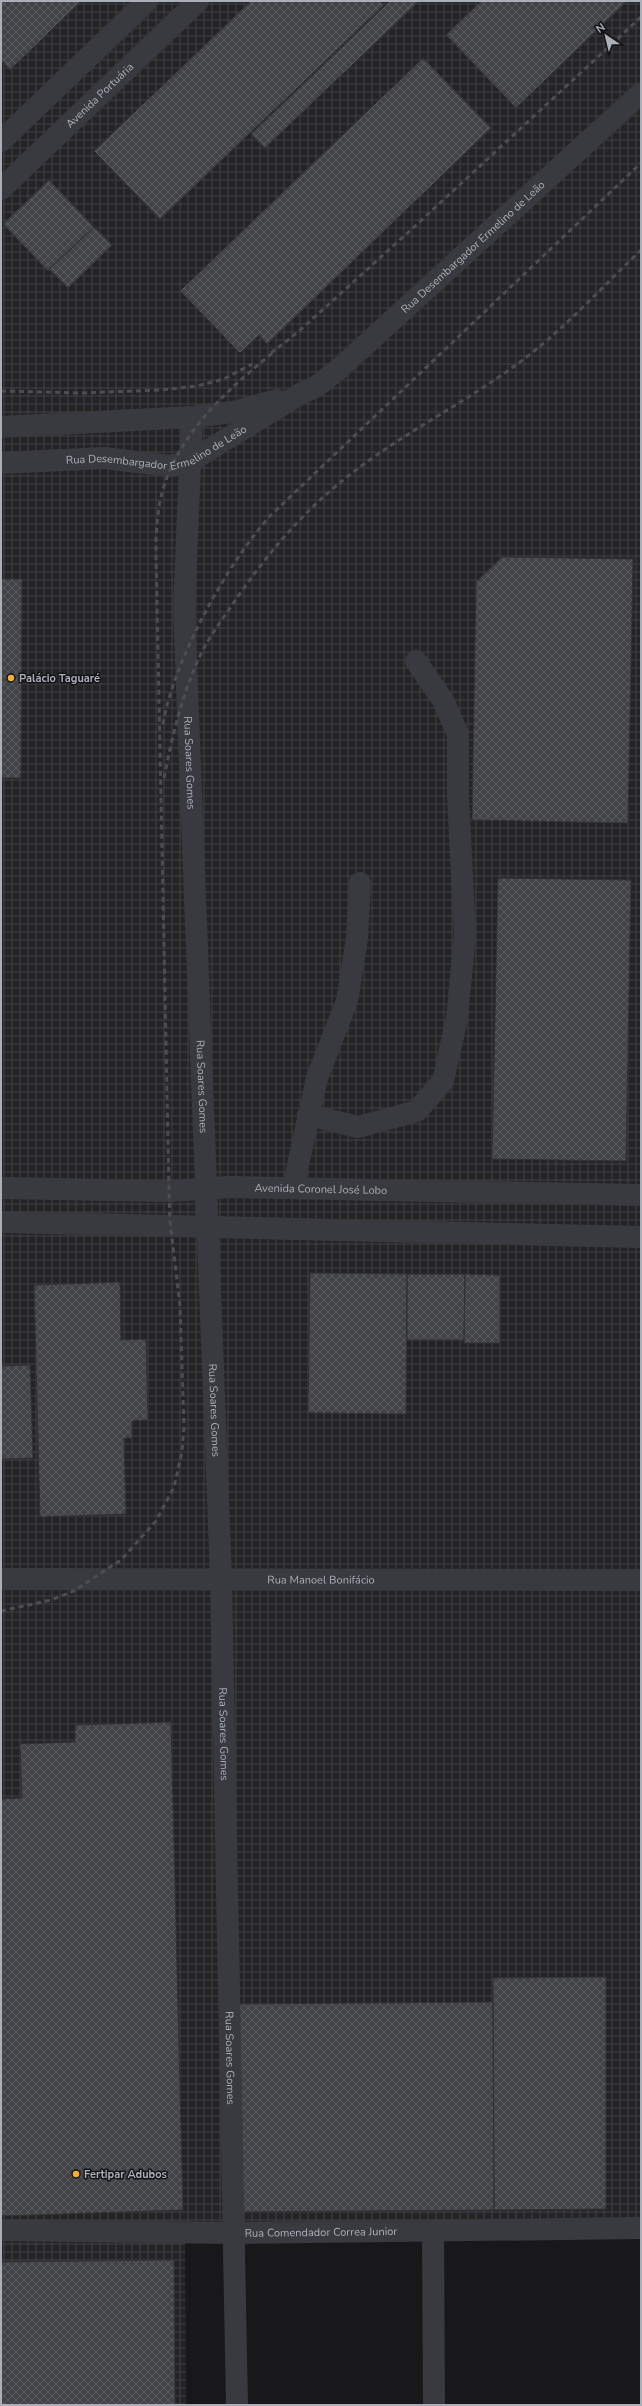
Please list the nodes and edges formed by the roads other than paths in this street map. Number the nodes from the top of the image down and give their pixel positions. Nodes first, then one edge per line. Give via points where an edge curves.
1 (147, 1) edge
2 (198, 1) edge
3 (641, 93) edge
4 (1, 141) edge
5 (1, 188) edge
6 (300, 394) junction
7 (192, 417) junction
8 (1, 427) edge
9 (191, 461) junction
10 (1, 462) edge
11 (416, 661) dead end
12 (360, 883) dead end
13 (308, 1115) junction
14 (1, 1188) edge
15 (205, 1188) junction
16 (293, 1188) junction
17 (641, 1195) edge
18 (1, 1222) edge
19 (207, 1228) junction
20 (641, 1237) edge
21 (221, 1578) junction
22 (1, 1579) edge
23 (641, 1580) edge
24 (641, 2228) edge
25 (1, 2230) edge
26 (433, 2231) junction
27 (232, 2233) junction
28 (237, 2405) edge
29 (434, 2405) edge

1 - 4 street
2 - 5 street, Avenida Portuária
3 - 6 street, Rua Desembargador Ermelino de Leão via 340,368 317,386
6 - 7 street, Rua Desembargador Ermelino de Leão via 233,412
6 - 9 street, Rua Desembargador Ermelino de Leão
7 - 8 street, Rua Desembargador Ermelino de Leão
7 - 9 street, Rua Soares Gomes
9 - 10 street, Rua Desembargador Ermelino de Leão via 171,466 104,458
9 - 15 street, Rua Soares Gomes via 184,609 202,1035
11 - 13 street via 444,702 458,734 458,796 465,934 457,1018 443,1081 417,1111 358,1127
12 - 13 street via 357,938 347,1002 317,1078
13 - 16 street
14 - 15 street, Avenida Coronel José Lobo via 169,1191
15 - 16 street, Avenida Coronel José Lobo
15 - 19 street, Rua Soares Gomes
16 - 17 street, Avenida Coronel José Lobo
18 - 19 street
19 - 20 street
19 - 21 street, Rua Soares Gomes
21 - 22 street, Rua Manoel Bonifácio
21 - 23 street, Rua Manoel Bonifácio
21 - 27 street, Rua Soares Gomes
24 - 26 street, Rua Comendador Correa Junior
25 - 27 street, Rua Comendador Correa Junior
26 - 27 street, Rua Comendador Correa Junior
26 - 29 street
27 - 28 street, Rua Soares Gomes

